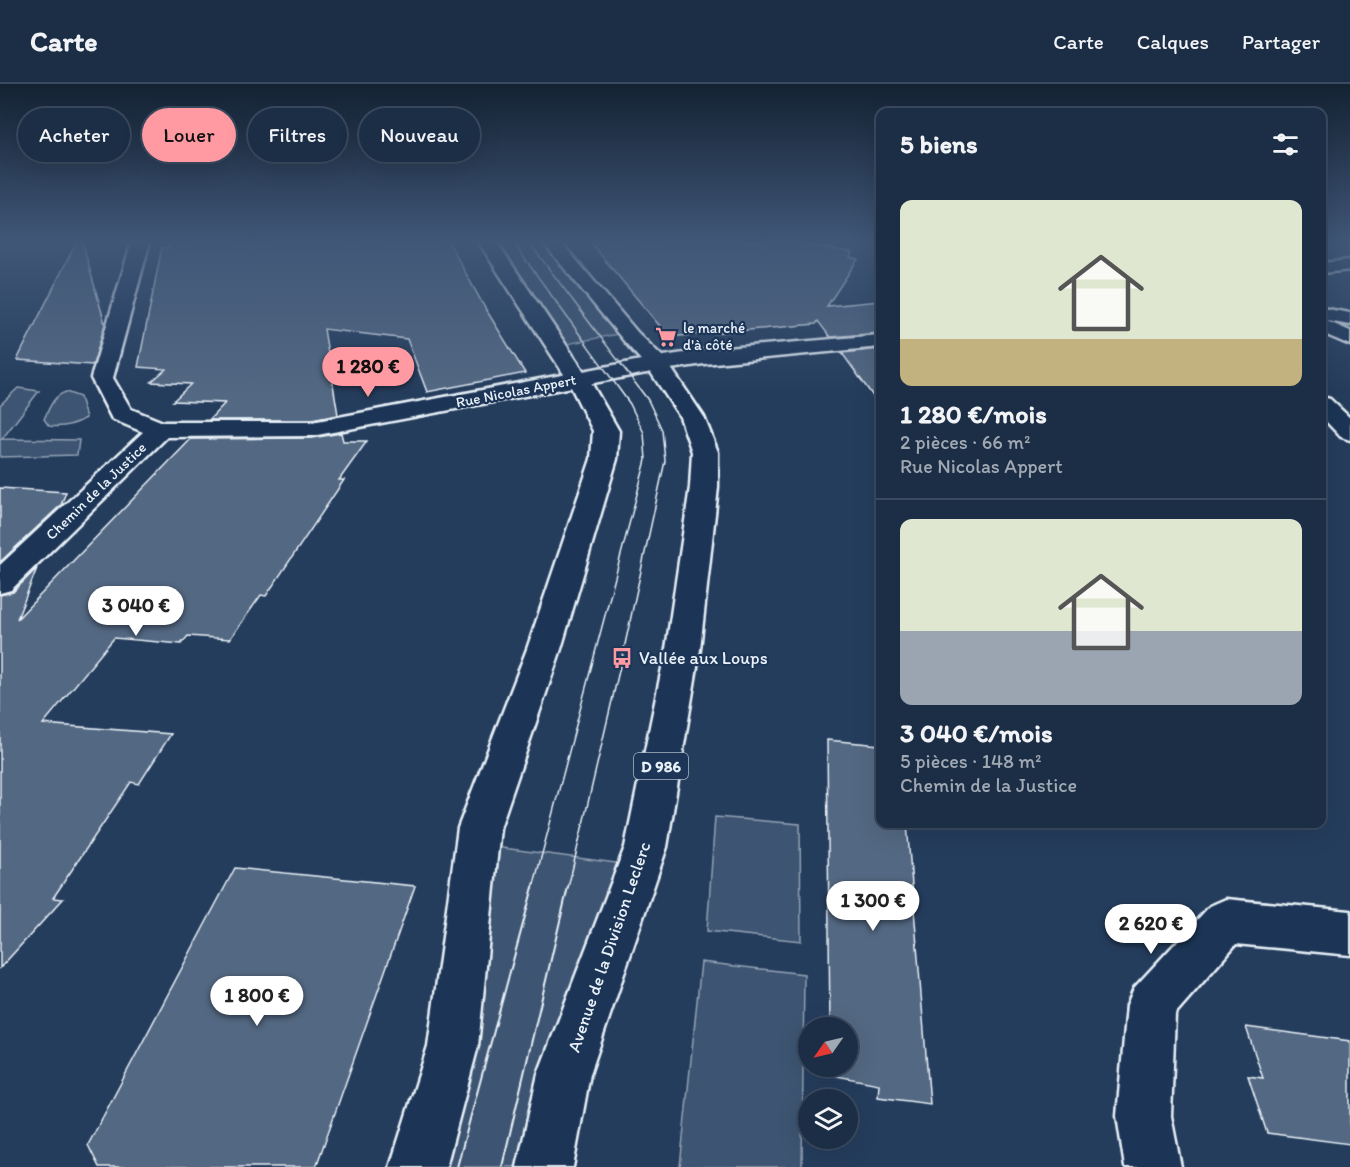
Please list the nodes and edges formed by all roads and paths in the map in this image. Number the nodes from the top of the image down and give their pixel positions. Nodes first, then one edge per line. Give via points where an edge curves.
1 (127, 292) edge
2 (521, 292) edge
3 (593, 292) edge
4 (1326, 315) edge
5 (1350, 320) edge
6 (1326, 327) edge
7 (1350, 339) edge
8 (876, 341) edge
9 (657, 364) junction
10 (578, 379) junction
11 (1326, 408) edge
12 (159, 430) junction
13 (1350, 432) edge
14 (0, 583) edge
15 (1350, 933) edge
16 (418, 1167) edge
17 (545, 1167) edge
18 (1153, 1167) edge

1 - 12 main road, Chemin de la Justice via 102,378 121,414
2 - 10 main road
3 - 9 main road, Avenue de la Division Leclerc / D 986
4 - 5 main road
6 - 7 main road
8 - 9 main road, Rue Nicolas Appert
9 - 10 main road, Rue Nicolas Appert
9 - 17 main road, Avenue de la Division Leclerc / D 986 via 692,417 705,452 683,649 646,847 564,1074
10 - 12 main road, Rue Nicolas Appert via 312,429
10 - 16 main road via 606,431 604,459 544,650 479,828 453,1046
11 - 13 main road
12 - 14 main road, Chemin de la Justice
15 - 18 main road via 1226,921 1151,1005 1144,1116

